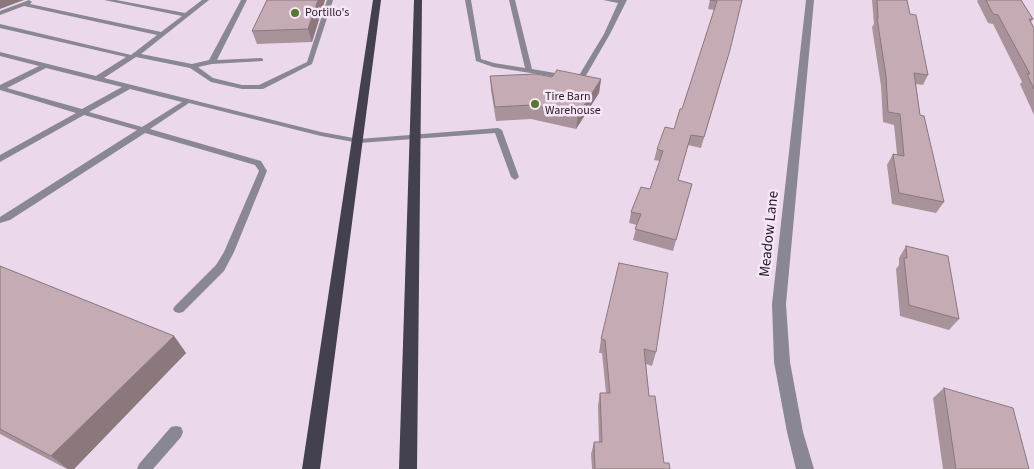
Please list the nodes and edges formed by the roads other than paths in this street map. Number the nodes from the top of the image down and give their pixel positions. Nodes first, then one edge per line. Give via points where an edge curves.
1 (34, 0) edge
2 (107, 0) edge
3 (206, 0) edge
4 (244, 0) edge
5 (330, 0) edge
6 (377, 0) edge
7 (418, 0) edge
8 (468, 0) edge
9 (512, 0) edge
10 (606, 0) edge
11 (810, 0) edge
12 (623, 1) edge
13 (24, 4) junction
14 (0, 13) edge
15 (186, 15) junction
16 (0, 26) edge
17 (162, 34) junction
18 (0, 54) edge
19 (134, 56) junction
20 (261, 60) dead end
21 (212, 62) junction
22 (46, 65) junction
23 (192, 66) junction
24 (529, 71) junction
25 (98, 78) junction
26 (129, 86) junction
27 (0, 88) edge
28 (188, 101) junction
29 (84, 112) junction
30 (145, 129) junction
31 (416, 135) junction
32 (359, 140) junction
33 (0, 159) edge
34 (514, 177) dead end
35 (0, 220) edge
36 (179, 309) dead end
37 (176, 432) dead end
38 (144, 469) edge
39 (311, 469) edge
40 (408, 469) edge
41 (805, 469) edge

1 - 13 lane
2 - 15 lane
3 - 15 lane
4 - 21 lane
5 - 23 lane via 310,63 260,87 242,87 211,80
6 - 32 main road
7 - 31 main road
8 - 24 lane via 478,60
9 - 24 lane
10 - 12 lane
11 - 41 street, Meadow Lane via 779,304 782,362
12 - 24 lane via 608,34 580,79
13 - 14 lane
13 - 17 lane
15 - 17 lane
16 - 19 lane
17 - 19 lane
18 - 22 lane
19 - 23 lane
19 - 25 lane
20 - 21 lane
21 - 23 lane
22 - 25 lane
22 - 27 lane
25 - 26 lane
26 - 28 lane
26 - 29 lane
27 - 29 lane
28 - 30 lane
28 - 32 lane via 321,134
29 - 30 lane
29 - 33 lane
30 - 35 lane
30 - 36 lane via 258,163 263,171 220,268
31 - 32 lane
31 - 34 lane via 498,130
31 - 40 main road
32 - 39 main road
37 - 38 lane

